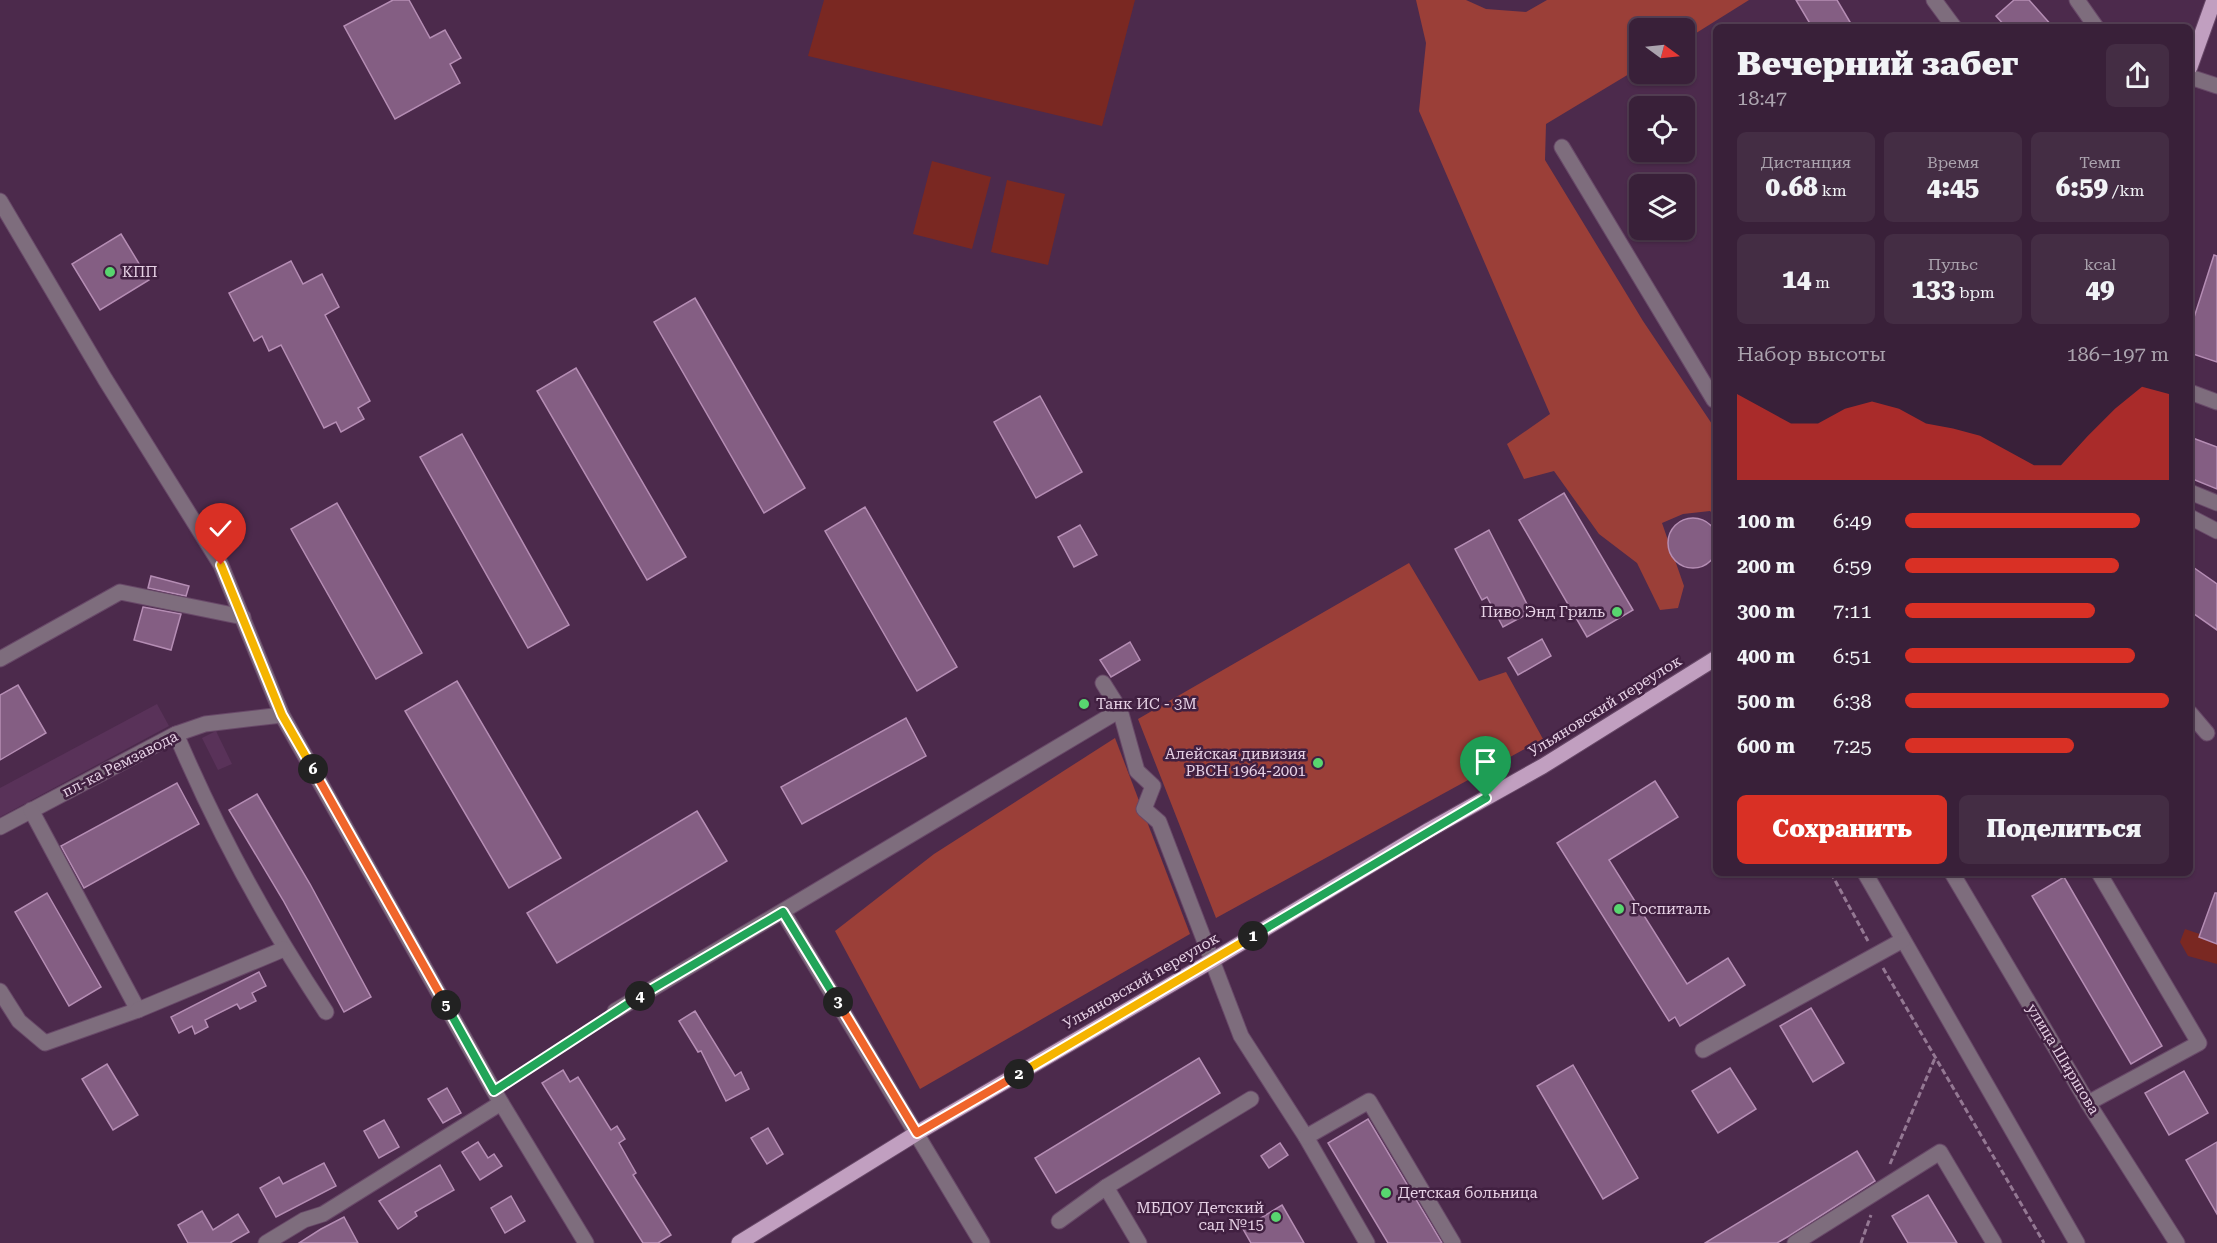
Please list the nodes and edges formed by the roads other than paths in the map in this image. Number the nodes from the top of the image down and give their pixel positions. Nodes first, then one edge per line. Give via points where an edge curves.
1 (1934, 0) edge
2 (2077, 0) edge
3 (2214, 0) edge
4 (1952, 24) edge
5 (2094, 24) edge
6 (2193, 59) edge
7 (2193, 78) edge
8 (2217, 86) edge
9 (1562, 147) dead end
10 (0, 201) edge
11 (2193, 393) edge
12 (1713, 398) edge
13 (2217, 402) edge
14 (2193, 493) edge
15 (2217, 502) edge
16 (2193, 519) edge
17 (2217, 531) edge
18 (243, 617) junction
19 (0, 659) edge
20 (1713, 660) edge
21 (1103, 683) dead end
22 (1120, 710) junction
23 (282, 715) junction
24 (2193, 716) edge
25 (2207, 732) dead end
26 (176, 734) junction
27 (32, 810) junction
28 (0, 827) edge
29 (1867, 876) edge
30 (1954, 876) edge
31 (2101, 876) edge
32 (783, 912) junction
33 (1903, 940) junction
34 (284, 949) junction
35 (1213, 960) junction
36 (0, 991) edge
37 (138, 1010) junction
38 (615, 1011) road end
39 (326, 1012) dead end
40 (1703, 1050) dead end
41 (498, 1097) junction
42 (1251, 1099) dead end
43 (2088, 1103) junction
44 (917, 1133) junction
45 (1306, 1137) junction
46 (1106, 1187) junction
47 (1059, 1221) dead end
48 (266, 1243) edge
49 (586, 1243) edge
50 (739, 1243) edge
51 (982, 1243) edge
52 (1139, 1243) edge
53 (1367, 1243) edge
54 (1453, 1243) edge
55 (1795, 1243) edge
56 (1994, 1243) edge
57 (2077, 1243) edge
58 (2177, 1243) edge

1 - 4 street
2 - 5 street
3 - 6 main road
7 - 8 street
9 - 12 street
10 - 18 street via 221,565
11 - 13 street
14 - 15 street
16 - 17 street
18 - 19 street via 120,592
18 - 23 street
20 - 35 main road, Ульяновский переулок via 1543,766
21 - 22 street
22 - 32 street
22 - 35 street via 1137,771 1153,786 1144,809 1159,822
23 - 26 street, пл-ка Ремзавода via 205,724
23 - 41 street
24 - 25 street
26 - 27 street, пл-ка Ремзавода
26 - 34 street via 209,812
27 - 28 street, пл-ка Ремзавода
27 - 37 street
29 - 33 street
30 - 43 street, улица Ширшова
31 - 43 street via 2199,1043
32 - 38 street
32 - 44 street
33 - 40 street
33 - 57 street
34 - 37 street
34 - 39 street
35 - 44 main road, Ульяновский переулок
35 - 45 street via 1241,1036
36 - 37 street via 19,1021 45,1042
41 - 48 street via 323,1214 304,1220
41 - 49 street
42 - 46 street
43 - 58 street, улица Ширшова
44 - 50 main road, Ульяновский переулок
44 - 51 street
45 - 53 street
45 - 54 street via 1369,1101
46 - 47 street
46 - 52 street
55 - 56 street via 1940,1152

